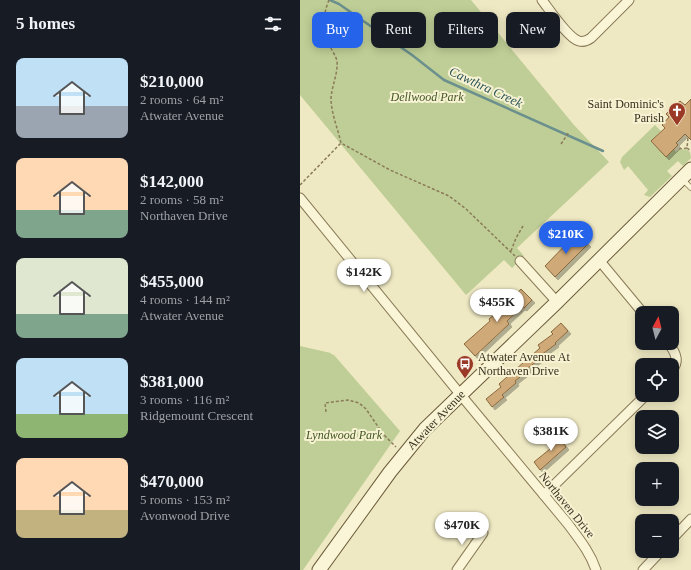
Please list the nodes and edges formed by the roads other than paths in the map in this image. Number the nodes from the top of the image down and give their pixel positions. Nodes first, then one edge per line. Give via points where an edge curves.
1 (542, 0) edge
2 (629, 0) edge
3 (686, 174) edge
4 (691, 188) edge
5 (300, 198) edge
6 (599, 260) junction
7 (520, 261) road end
8 (557, 302) junction
9 (637, 306) edge
10 (460, 394) junction
11 (639, 402) edge
12 (544, 495) junction
13 (691, 519) edge
14 (679, 532) edge
15 (483, 533) dead end
16 (654, 558) edge
17 (319, 570) edge
18 (457, 570) edge
19 (596, 570) edge
20 (643, 570) edge

1 - 2 street via 571,36 583,41 591,38
3 - 4 lane
3 - 6 street, Atwater Avenue
5 - 10 street, Northaven Drive
6 - 8 street, Atwater Avenue
6 - 9 street
7 - 8 street
8 - 10 street, Atwater Avenue
10 - 12 street, Northaven Drive
10 - 17 street, Atwater Avenue via 403,454
11 - 12 street
12 - 19 street, Northaven Drive via 584,545
13 - 14 street
15 - 18 street
16 - 20 street

